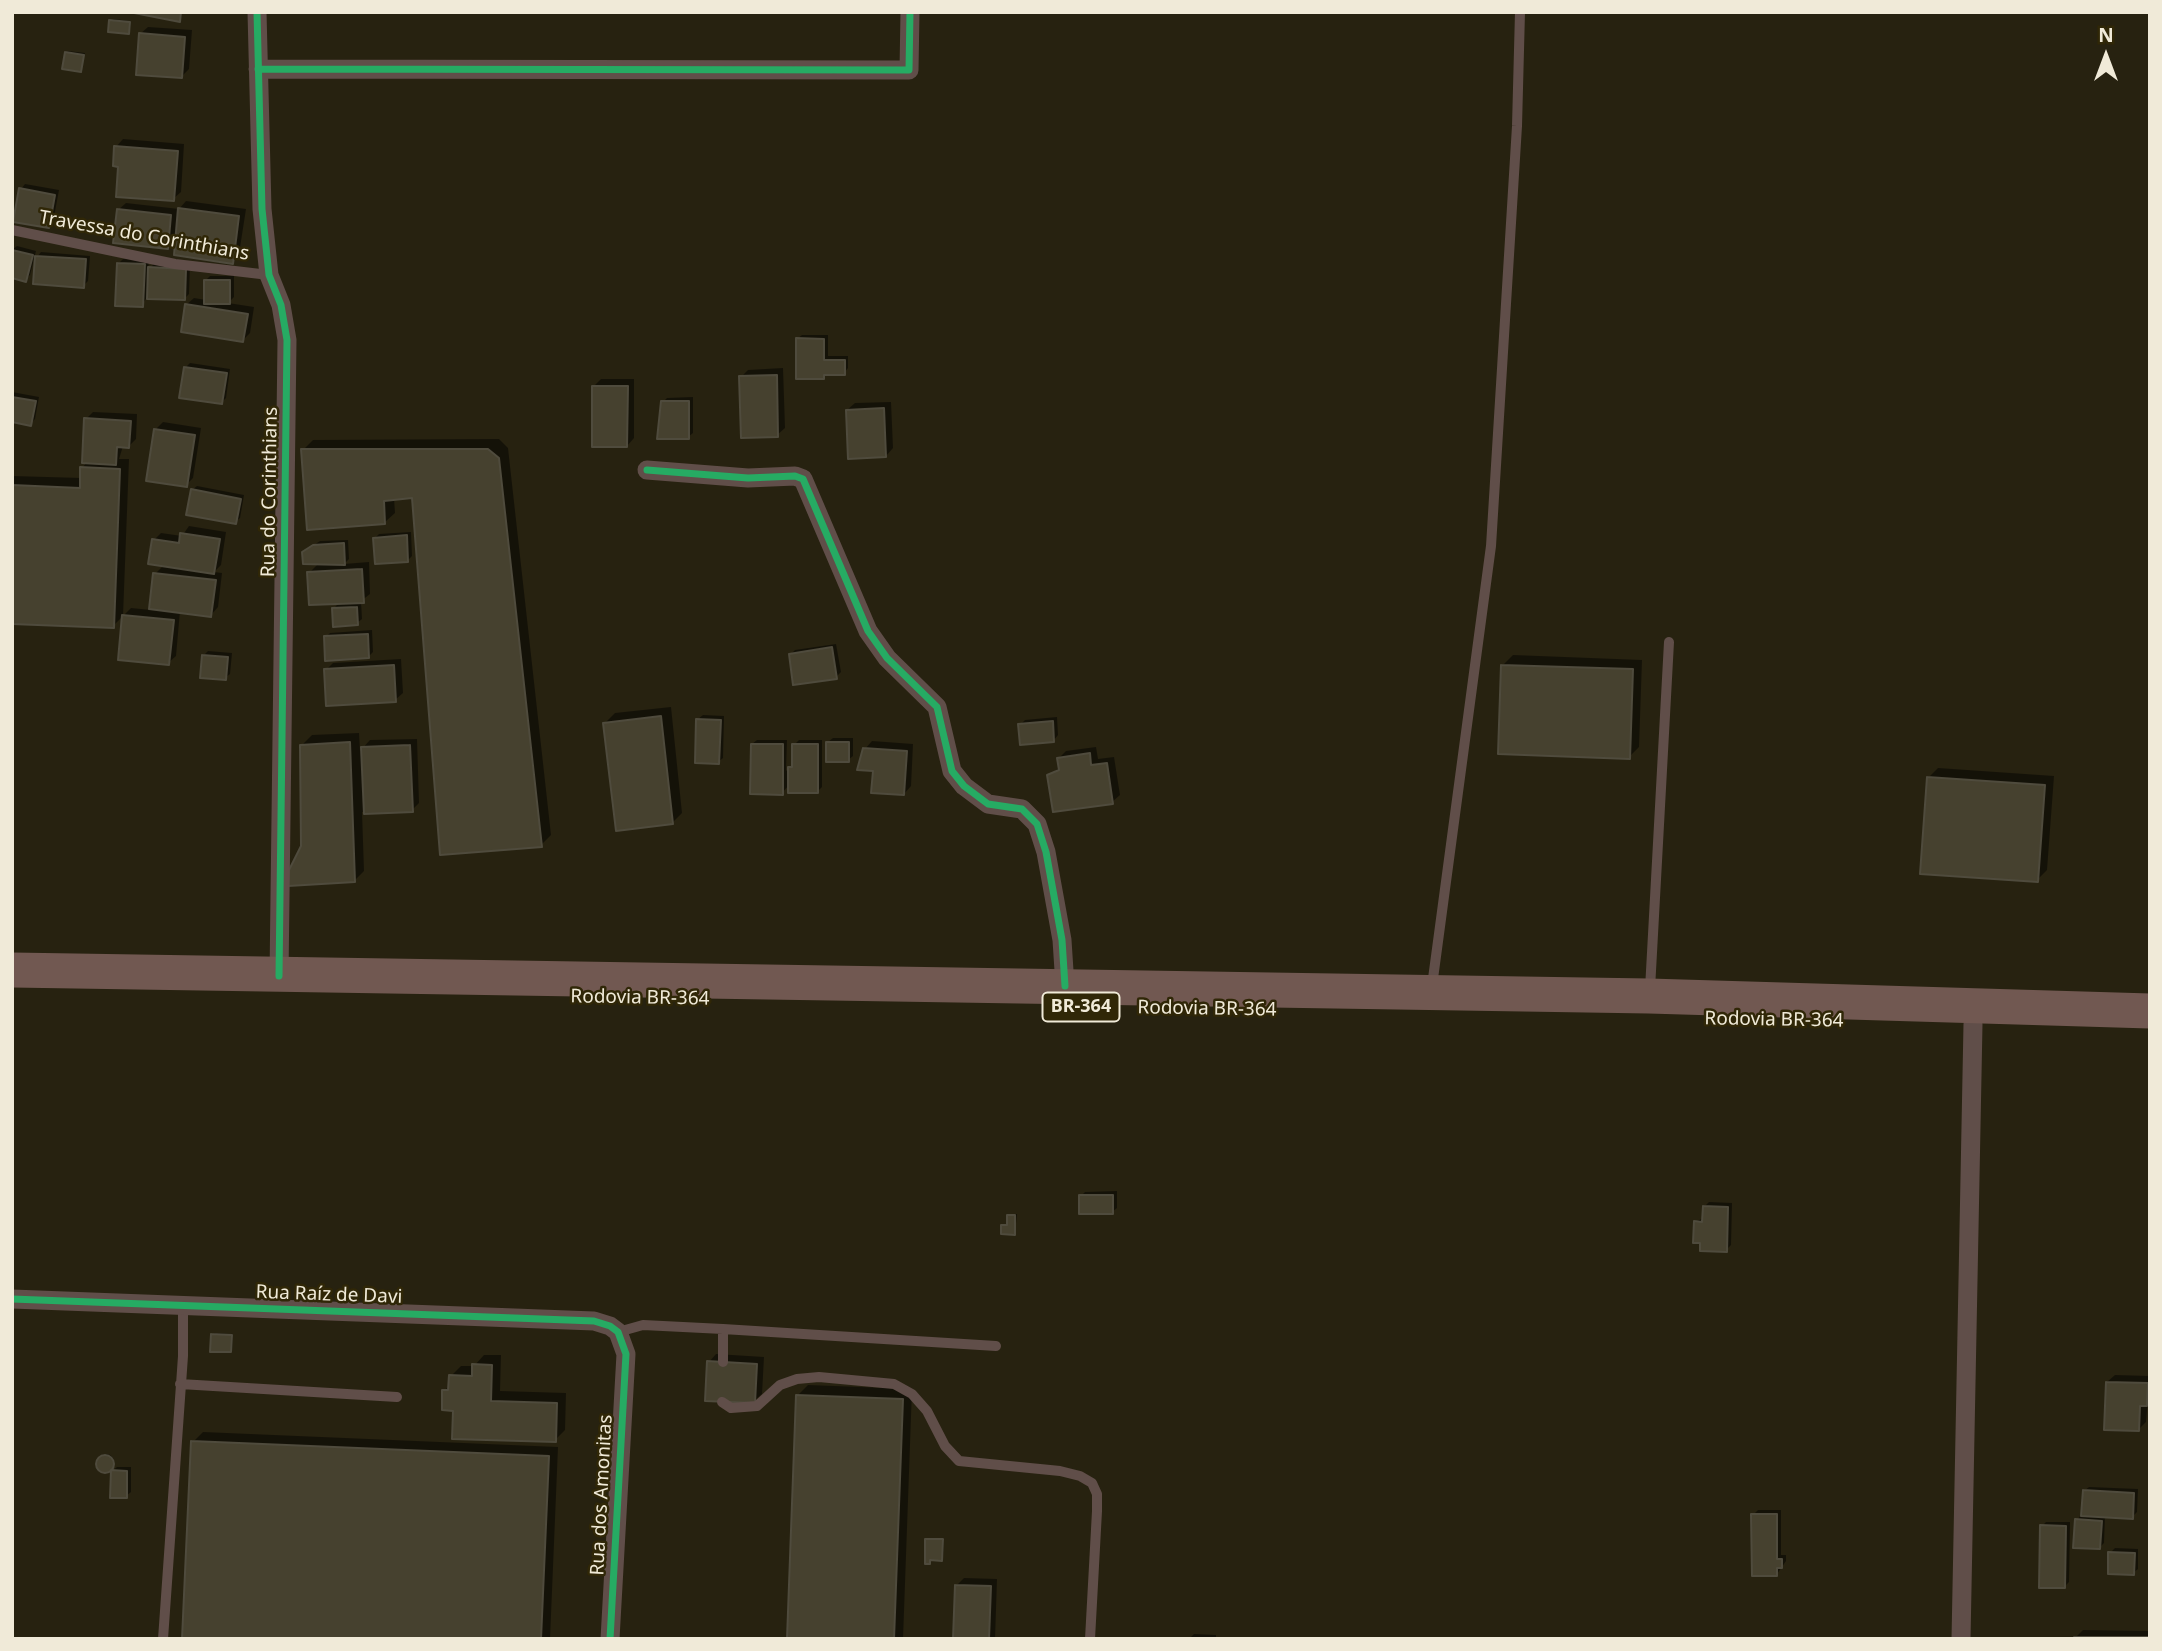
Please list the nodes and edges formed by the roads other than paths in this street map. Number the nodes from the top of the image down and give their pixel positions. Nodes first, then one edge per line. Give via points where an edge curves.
1 (257, 12) edge
2 (910, 12) edge
3 (1520, 12) edge
4 (258, 69) junction
5 (12, 230) edge
6 (269, 275) junction
7 (647, 470) dead end
8 (1669, 642) dead end
9 (12, 970) edge
10 (279, 976) junction
11 (12, 986) edge
12 (1065, 986) junction
13 (1431, 993) junction
14 (1649, 996) junction
15 (2150, 1011) edge
16 (1973, 1024) junction
17 (2150, 1026) edge
18 (12, 1299) edge
19 (183, 1306) junction
20 (723, 1329) junction
21 (618, 1332) junction
22 (996, 1346) dead end
23 (723, 1362) dead end
24 (180, 1384) junction
25 (397, 1397) dead end
26 (722, 1402) dead end
27 (163, 1639) edge
28 (610, 1639) edge
29 (1090, 1639) edge
30 (1961, 1639) edge

1 - 4 street, Rua do Corinthians
2 - 4 street via 909,70
3 - 13 lane via 1491,546
4 - 6 street, Rua do Corinthians via 258,143
5 - 6 lane, Travessa do Corinthians via 175,264
6 - 10 street, Rua do Corinthians via 284,320 288,393
7 - 12 street via 803,480 868,631 887,659 937,707 952,771 982,800 1023,809 1037,824 1062,940
8 - 14 lane
9 - 10 highway, BR-364
10 - 12 highway, BR-364
11 - 16 highway, Rodovia BR-364 / BR-364
12 - 13 highway, BR-364
13 - 14 highway, BR-364
14 - 15 highway, BR-364
16 - 17 highway, Rodovia BR-364 / BR-364
16 - 30 street
18 - 19 street, Rua Raíz de Davi
19 - 21 street, Rua Raíz de Davi via 594,1321
19 - 24 lane
20 - 21 lane via 643,1325
20 - 22 lane
20 - 23 lane
21 - 28 street, Rua dos Amonitas via 626,1354
24 - 25 lane
24 - 27 lane
26 - 29 lane via 731,1408 757,1406 780,1385 797,1378 894,1384 912,1394 927,1411 945,1446 959,1461 1060,1471 1091,1483 1097,1494 1097,1511

